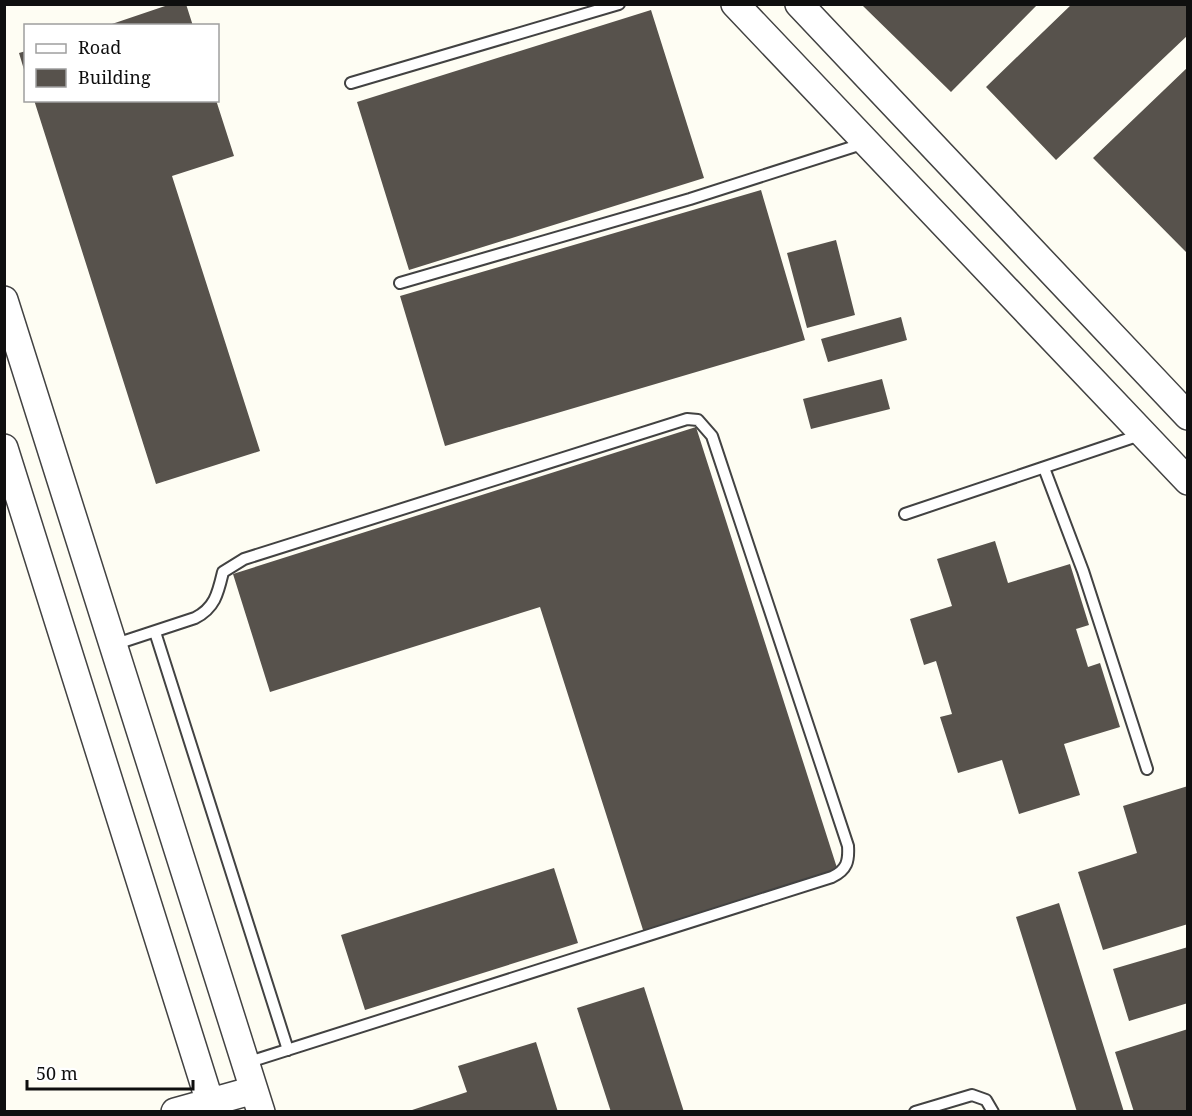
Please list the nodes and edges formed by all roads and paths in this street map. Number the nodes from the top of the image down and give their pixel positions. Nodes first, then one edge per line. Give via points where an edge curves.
1 (619, 4) edge
2 (735, 4) edge
3 (799, 4) edge
4 (351, 83) dead end
5 (866, 142) junction
6 (400, 283) dead end
7 (4, 300) edge
8 (1188, 416) edge
9 (1143, 434) junction
10 (4, 448) edge
11 (1044, 468) junction
12 (1188, 481) edge
13 (905, 514) dead end
14 (155, 632) junction
15 (113, 645) junction
16 (1148, 769) dead end
17 (288, 1050) junction
18 (246, 1063) junction
19 (258, 1101) edge
20 (212, 1107) edge
21 (175, 1112) edge
22 (915, 1112) edge
23 (993, 1112) edge

1 - 4 lane
2 - 5 street
3 - 8 street
5 - 6 lane via 690,199
5 - 9 street
7 - 15 street
9 - 11 lane
9 - 12 street
10 - 20 street
11 - 13 lane
11 - 16 lane via 1083,571
14 - 15 lane
14 - 17 lane
14 - 17 lane via 208,612 223,573 244,559 687,419 698,420 712,436 848,846 845,867 832,878
15 - 18 street
17 - 18 lane
18 - 19 street
19 - 20 street
20 - 21 street
22 - 23 lane via 972,1095 986,1100

